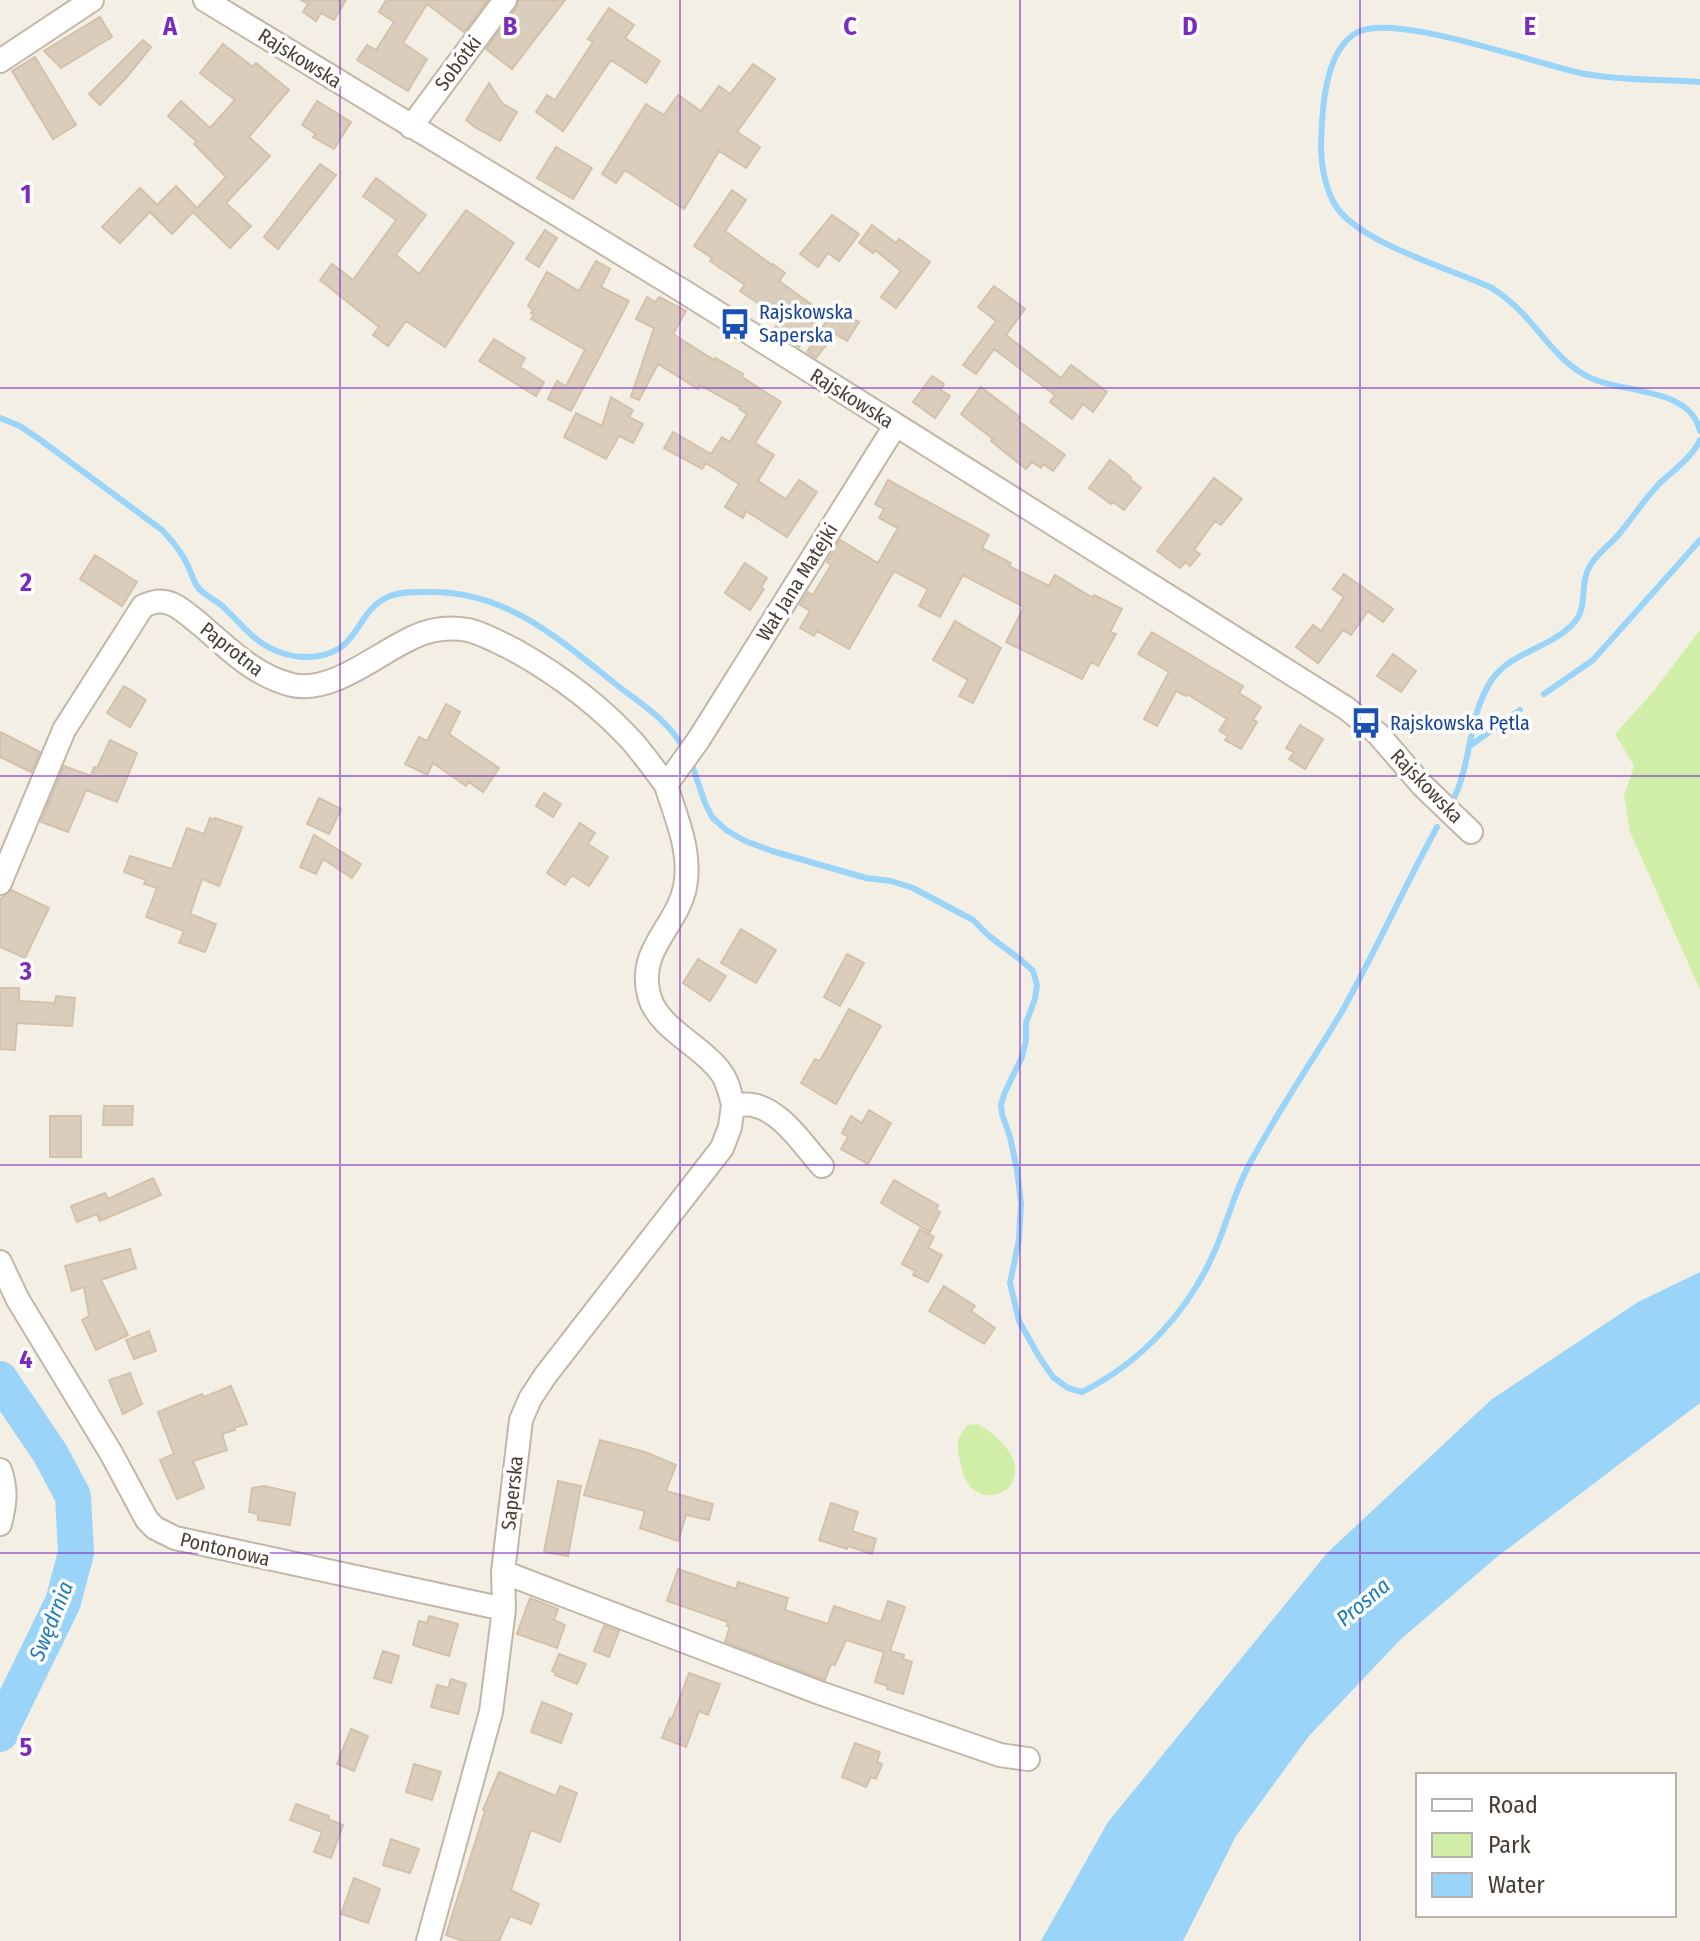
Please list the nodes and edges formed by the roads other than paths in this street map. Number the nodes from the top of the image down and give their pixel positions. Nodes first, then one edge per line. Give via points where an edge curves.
1 (92, 0) edge
2 (205, 0) edge
3 (505, 0) edge
4 (0, 61) edge
5 (411, 127) junction
6 (895, 426) junction
7 (671, 777) junction
8 (1471, 832) dead end
9 (0, 883) edge
10 (733, 1105) junction
11 (822, 1166) dead end
12 (0, 1262) edge
13 (0, 1470) edge
14 (0, 1524) edge
15 (503, 1572) junction
16 (504, 1609) junction
17 (1028, 1759) dead end
18 (428, 1941) edge

1 - 4 street
2 - 5 street, Rajskowska
3 - 5 street, Sobótki
5 - 6 street, Rajskowska
6 - 7 street, Wał Jana Matejki
6 - 8 street, Rajskowska via 1346,708 1378,734
7 - 9 street, Paprotna via 598,707 498,641 440,629 415,636 343,676 295,686 257,670 186,613 156,601 143,606 64,730
7 - 10 street via 688,870 685,890 653,948 646,971 649,997 664,1020 719,1069
10 - 11 street via 769,1112
10 - 15 street, Saperska via 722,1148 530,1399 517,1443
12 - 16 street, Pontonowa via 155,1528 175,1538
13 - 14 street via 6,1497
15 - 16 street, Saperska
15 - 17 street via 820,1693 1000,1755
16 - 18 street, Saperska via 491,1712

